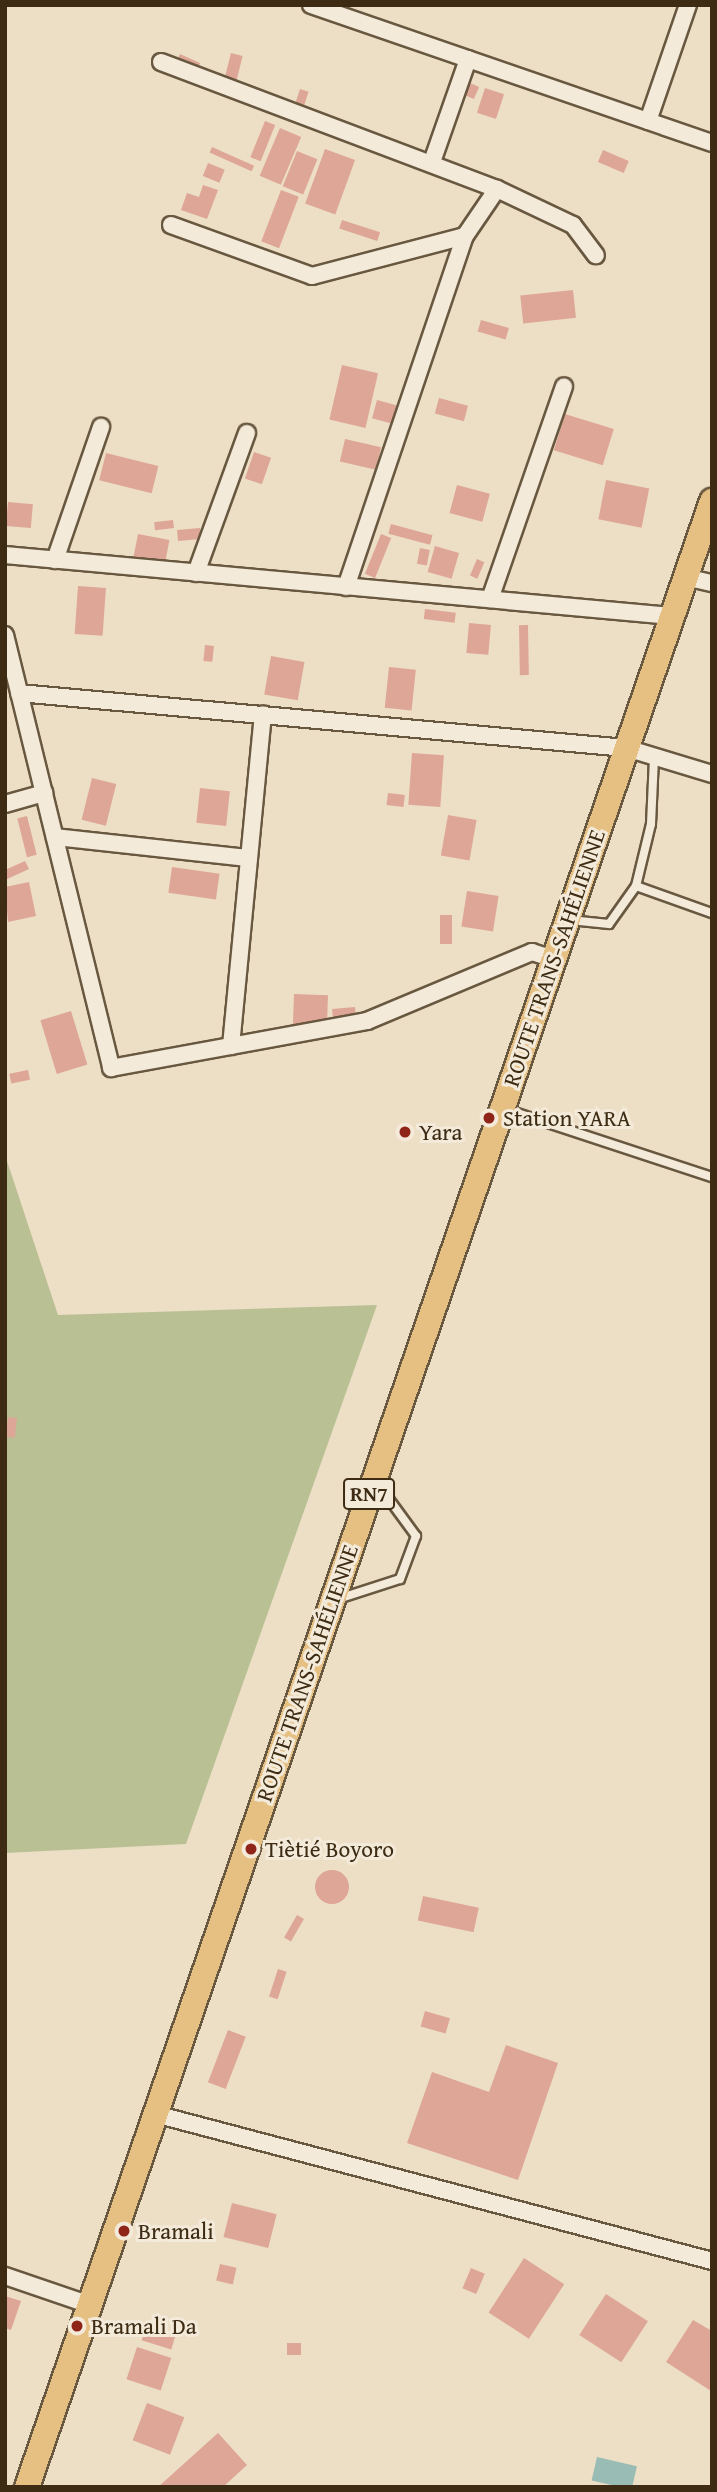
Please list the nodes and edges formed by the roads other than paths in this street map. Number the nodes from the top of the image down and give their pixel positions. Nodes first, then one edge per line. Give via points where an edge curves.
1 (311, 5) edge
2 (688, 5) edge
3 (468, 59) junction
4 (161, 62) dead end
5 (648, 121) junction
6 (712, 143) edge
7 (432, 162) junction
8 (497, 189) junction
9 (171, 225) dead end
10 (466, 236) junction
11 (596, 255) dead end
12 (564, 387) dead end
13 (102, 427) dead end
14 (247, 433) dead end
15 (712, 501) edge
16 (5, 555) edge
17 (55, 560) junction
18 (196, 573) junction
19 (685, 577) junction
20 (712, 583) edge
21 (346, 587) junction
22 (490, 599) junction
23 (671, 616) junction
24 (5, 635) edge
25 (9, 663) edge
26 (19, 692) junction
27 (263, 715) junction
28 (626, 748) junction
29 (654, 757) junction
30 (712, 774) edge
31 (44, 793) junction
32 (5, 804) edge
33 (55, 837) junction
34 (249, 858) junction
35 (636, 886) junction
36 (712, 913) edge
37 (567, 919) junction
38 (553, 960) junction
39 (231, 1046) junction
40 (502, 1108) junction
41 (712, 1177) edge
42 (374, 1479) junction
43 (332, 1601) junction
44 (155, 2113) junction
45 (712, 2262) edge
46 (5, 2276) edge
47 (90, 2305) junction
48 (27, 2487) edge

1 - 3 street
2 - 5 street
3 - 5 street
3 - 7 street
4 - 7 street
5 - 6 street
7 - 8 street
8 - 10 street
8 - 11 street via 573,225
9 - 10 street via 313,276
10 - 21 street
12 - 22 street
13 - 17 street
14 - 18 street
15 - 19 highway, ROUTE TRANS-SAHÉLIENNE / RN7
16 - 17 street
17 - 18 street
18 - 21 street
19 - 20 street
19 - 23 highway, ROUTE TRANS-SAHÉLIENNE / RN7
21 - 22 street
22 - 23 street
23 - 28 highway, ROUTE TRANS-SAHÉLIENNE / RN7
24 - 25 street
25 - 26 street
26 - 27 street
26 - 31 street
27 - 28 street
27 - 34 street
28 - 29 street
28 - 37 highway, ROUTE TRANS-SAHÉLIENNE / RN7
29 - 30 street
29 - 35 lane via 650,824
31 - 32 street
31 - 33 street
33 - 34 street
33 - 39 street via 111,1068
34 - 39 street
35 - 36 lane
35 - 37 lane via 608,924
37 - 38 highway, ROUTE TRANS-SAHÉLIENNE / RN7
38 - 39 street via 532,953 367,1021
38 - 40 highway, ROUTE TRANS-SAHÉLIENNE / RN7
40 - 41 lane
40 - 42 highway, ROUTE TRANS-SAHÉLIENNE / RN7
42 - 43 highway, ROUTE TRANS-SAHÉLIENNE / RN7
42 - 43 lane via 416,1536 400,1579
43 - 44 highway, ROUTE TRANS-SAHÉLIENNE / RN7
44 - 45 street
44 - 47 highway, ROUTE TRANS-SAHÉLIENNE / RN7
46 - 47 street
47 - 48 highway, ROUTE TRANS-SAHÉLIENNE / RN7

